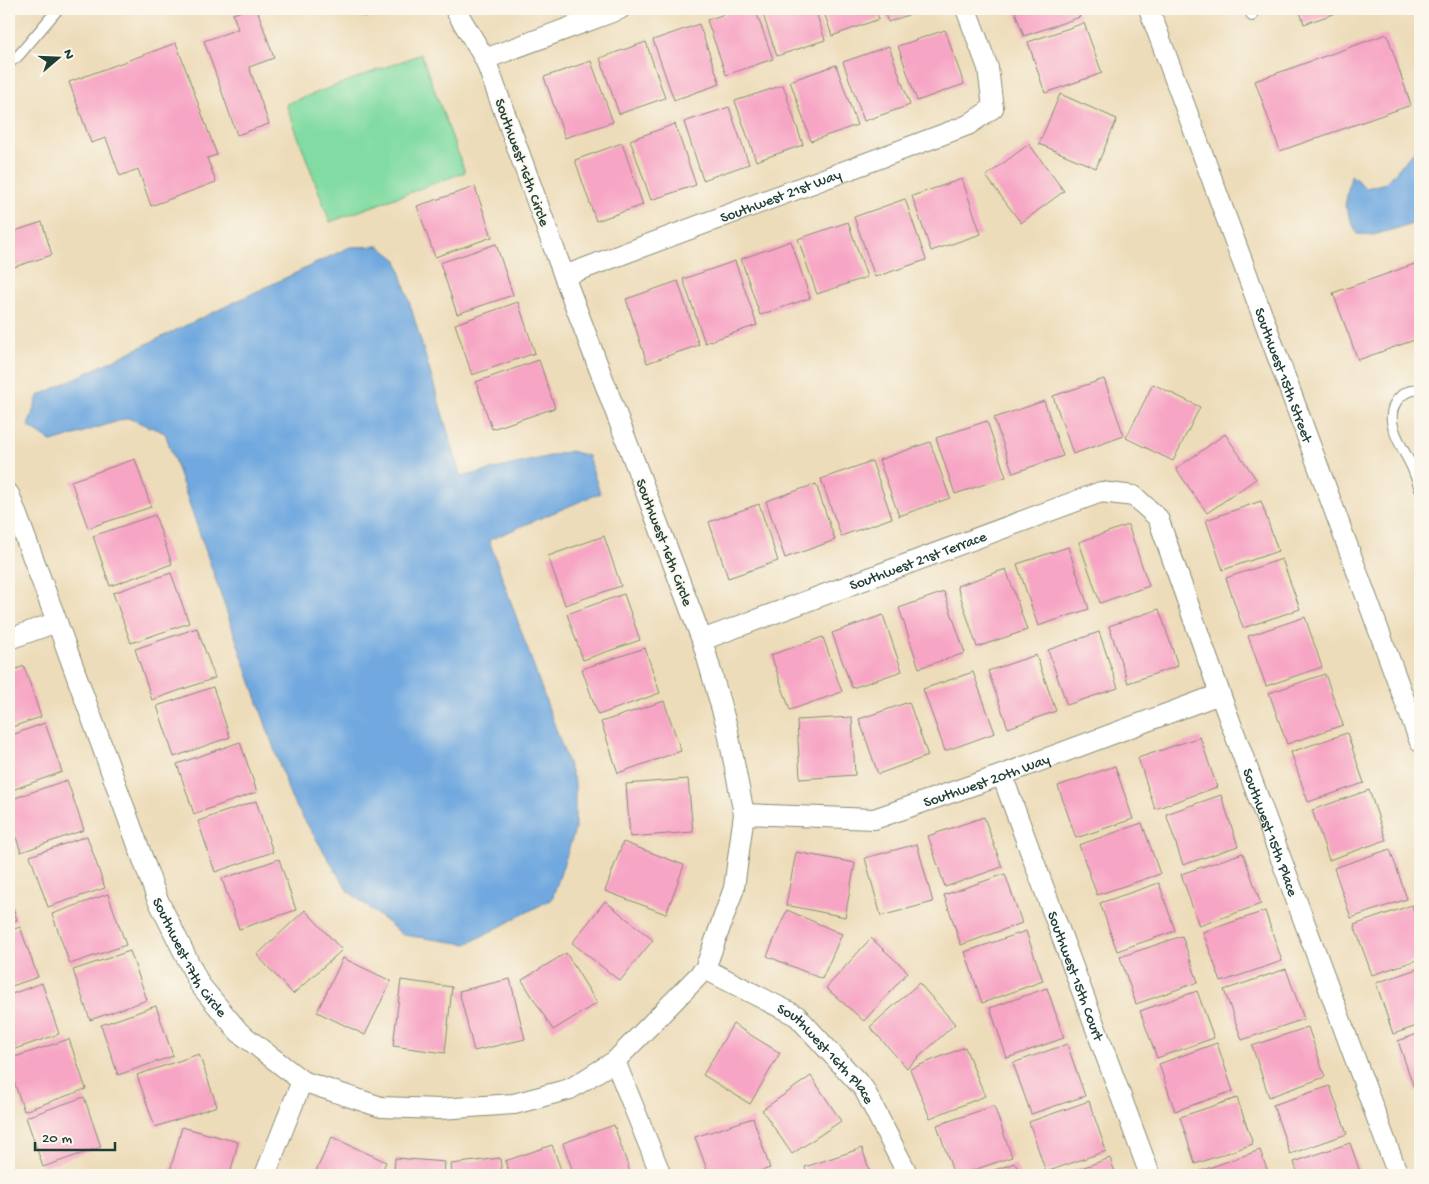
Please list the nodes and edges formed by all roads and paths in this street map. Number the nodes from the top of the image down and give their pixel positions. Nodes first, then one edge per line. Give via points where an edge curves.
1 (58, 9) edge
2 (455, 9) edge
3 (620, 9) edge
4 (966, 9) edge
5 (1149, 9) edge
6 (485, 59) junction
7 (9, 64) edge
8 (564, 276) junction
9 (1420, 388) edge
10 (1416, 466) edge
11 (1420, 489) edge
12 (9, 494) edge
13 (1134, 496) joint
14 (57, 622) junction
15 (9, 639) edge
16 (702, 640) junction
17 (1220, 694) junction
18 (1420, 742) edge
19 (1002, 775) junction
20 (744, 814) junction
21 (705, 969) junction
22 (615, 1061) junction
23 (302, 1081) junction
24 (265, 1175) edge
25 (661, 1175) edge
26 (908, 1175) edge
27 (1150, 1175) edge
28 (1398, 1175) edge

1 - 7 lane
2 - 6 street, Southwest 16th Circle
3 - 6 street
4 - 8 street, Southwest 21st Way via 988,68 993,108 968,125
5 - 18 street, Southwest 15th Street
6 - 8 street, Southwest 16th Circle
8 - 16 street, Southwest 16th Circle
9 - 10 lane via 1404,394 1392,411 1393,429
10 - 11 lane
12 - 14 street, Southwest 17th Circle
13 - 16 street, Southwest 21st Terrace via 1101,492
13 - 17 street, Southwest 15th Place via 1158,518
14 - 15 street
14 - 23 street, Southwest 17th Circle via 157,898 200,986 240,1032
16 - 20 street, Southwest 16th Circle via 727,727
17 - 19 street, Southwest 20th Way
17 - 28 street, Southwest 15th Place
19 - 20 street, Southwest 20th Way via 874,819
19 - 27 street, Southwest 15th Court
20 - 21 street, Southwest 16th Circle via 734,888
21 - 22 street, Southwest 16th Circle
21 - 26 street, Southwest 16th Place via 798,1016 864,1090
22 - 23 street, Southwest 17th Circle via 570,1089 514,1104 440,1109 381,1107
22 - 25 street
23 - 24 street

